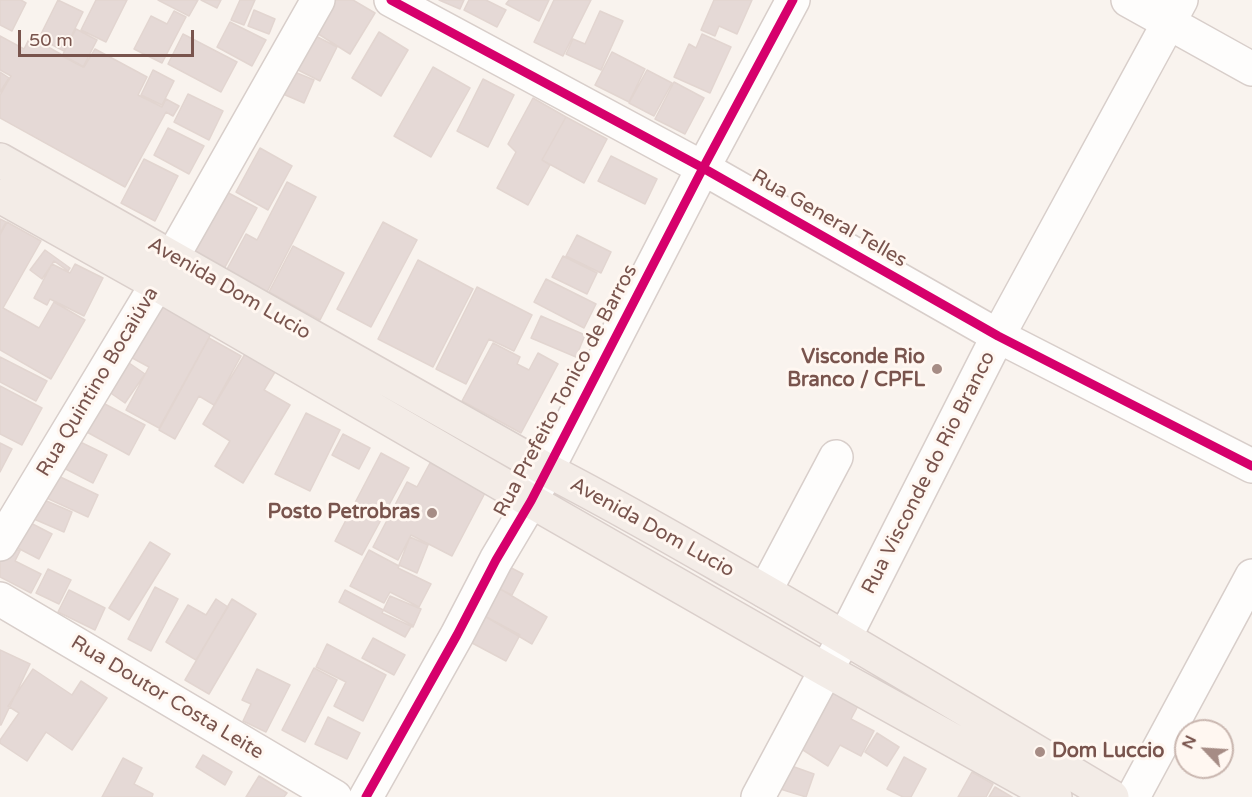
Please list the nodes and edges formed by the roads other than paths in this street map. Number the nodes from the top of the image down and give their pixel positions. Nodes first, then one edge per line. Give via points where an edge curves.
1 (318, 0) edge
2 (391, 0) edge
3 (794, 0) edge
4 (1128, 0) edge
5 (1174, 12) edge
6 (1252, 69) edge
7 (0, 159) edge
8 (703, 168) junction
9 (0, 196) edge
10 (165, 270) junction
11 (999, 336) junction
12 (836, 457) dead end
13 (1252, 466) edge
14 (547, 470) junction
15 (531, 501) junction
16 (0, 544) edge
17 (1252, 576) edge
18 (765, 591) junction
19 (0, 599) edge
20 (846, 637) junction
21 (826, 670) junction
22 (335, 797) edge
23 (366, 797) edge
24 (758, 797) edge
25 (1055, 797) edge
26 (1112, 797) edge
27 (1133, 797) edge

1 - 10 street, Rua Quintino Bocaiúva
2 - 8 street, Rua General Telles
3 - 8 street, Rua Prefeito Tonico de Barros
4 - 5 street
5 - 6 street
5 - 11 street, Rua Visconde do Rio Branco
7 - 10 main road, Avenida Dom Lucio
8 - 11 street, Rua General Telles
8 - 14 street, Rua Prefeito Tonico de Barros
9 - 10 main road, Avenida Dom Lucio
10 - 14 main road, Avenida Dom Lucio
10 - 15 main road, Avenida Dom Lucio
10 - 16 street, Rua Quintino Bocaiúva
11 - 13 street, Rua General Telles
11 - 20 street, Rua Visconde do Rio Branco
12 - 18 street
14 - 15 street, Rua Prefeito Tonico de Barros
14 - 18 main road, Avenida Dom Lucio
15 - 21 main road, Avenida Dom Lucio
15 - 23 street, Rua Prefeito Tonico de Barros
17 - 27 street
18 - 20 main road, Avenida Dom Lucio
19 - 22 street, Rua Doutor Costa Leite
20 - 21 street, Rua Visconde do Rio Branco
20 - 26 main road, Avenida Dom Lucio
21 - 24 street, Rua Visconde do Rio Branco
21 - 25 main road, Avenida Dom Lucio

